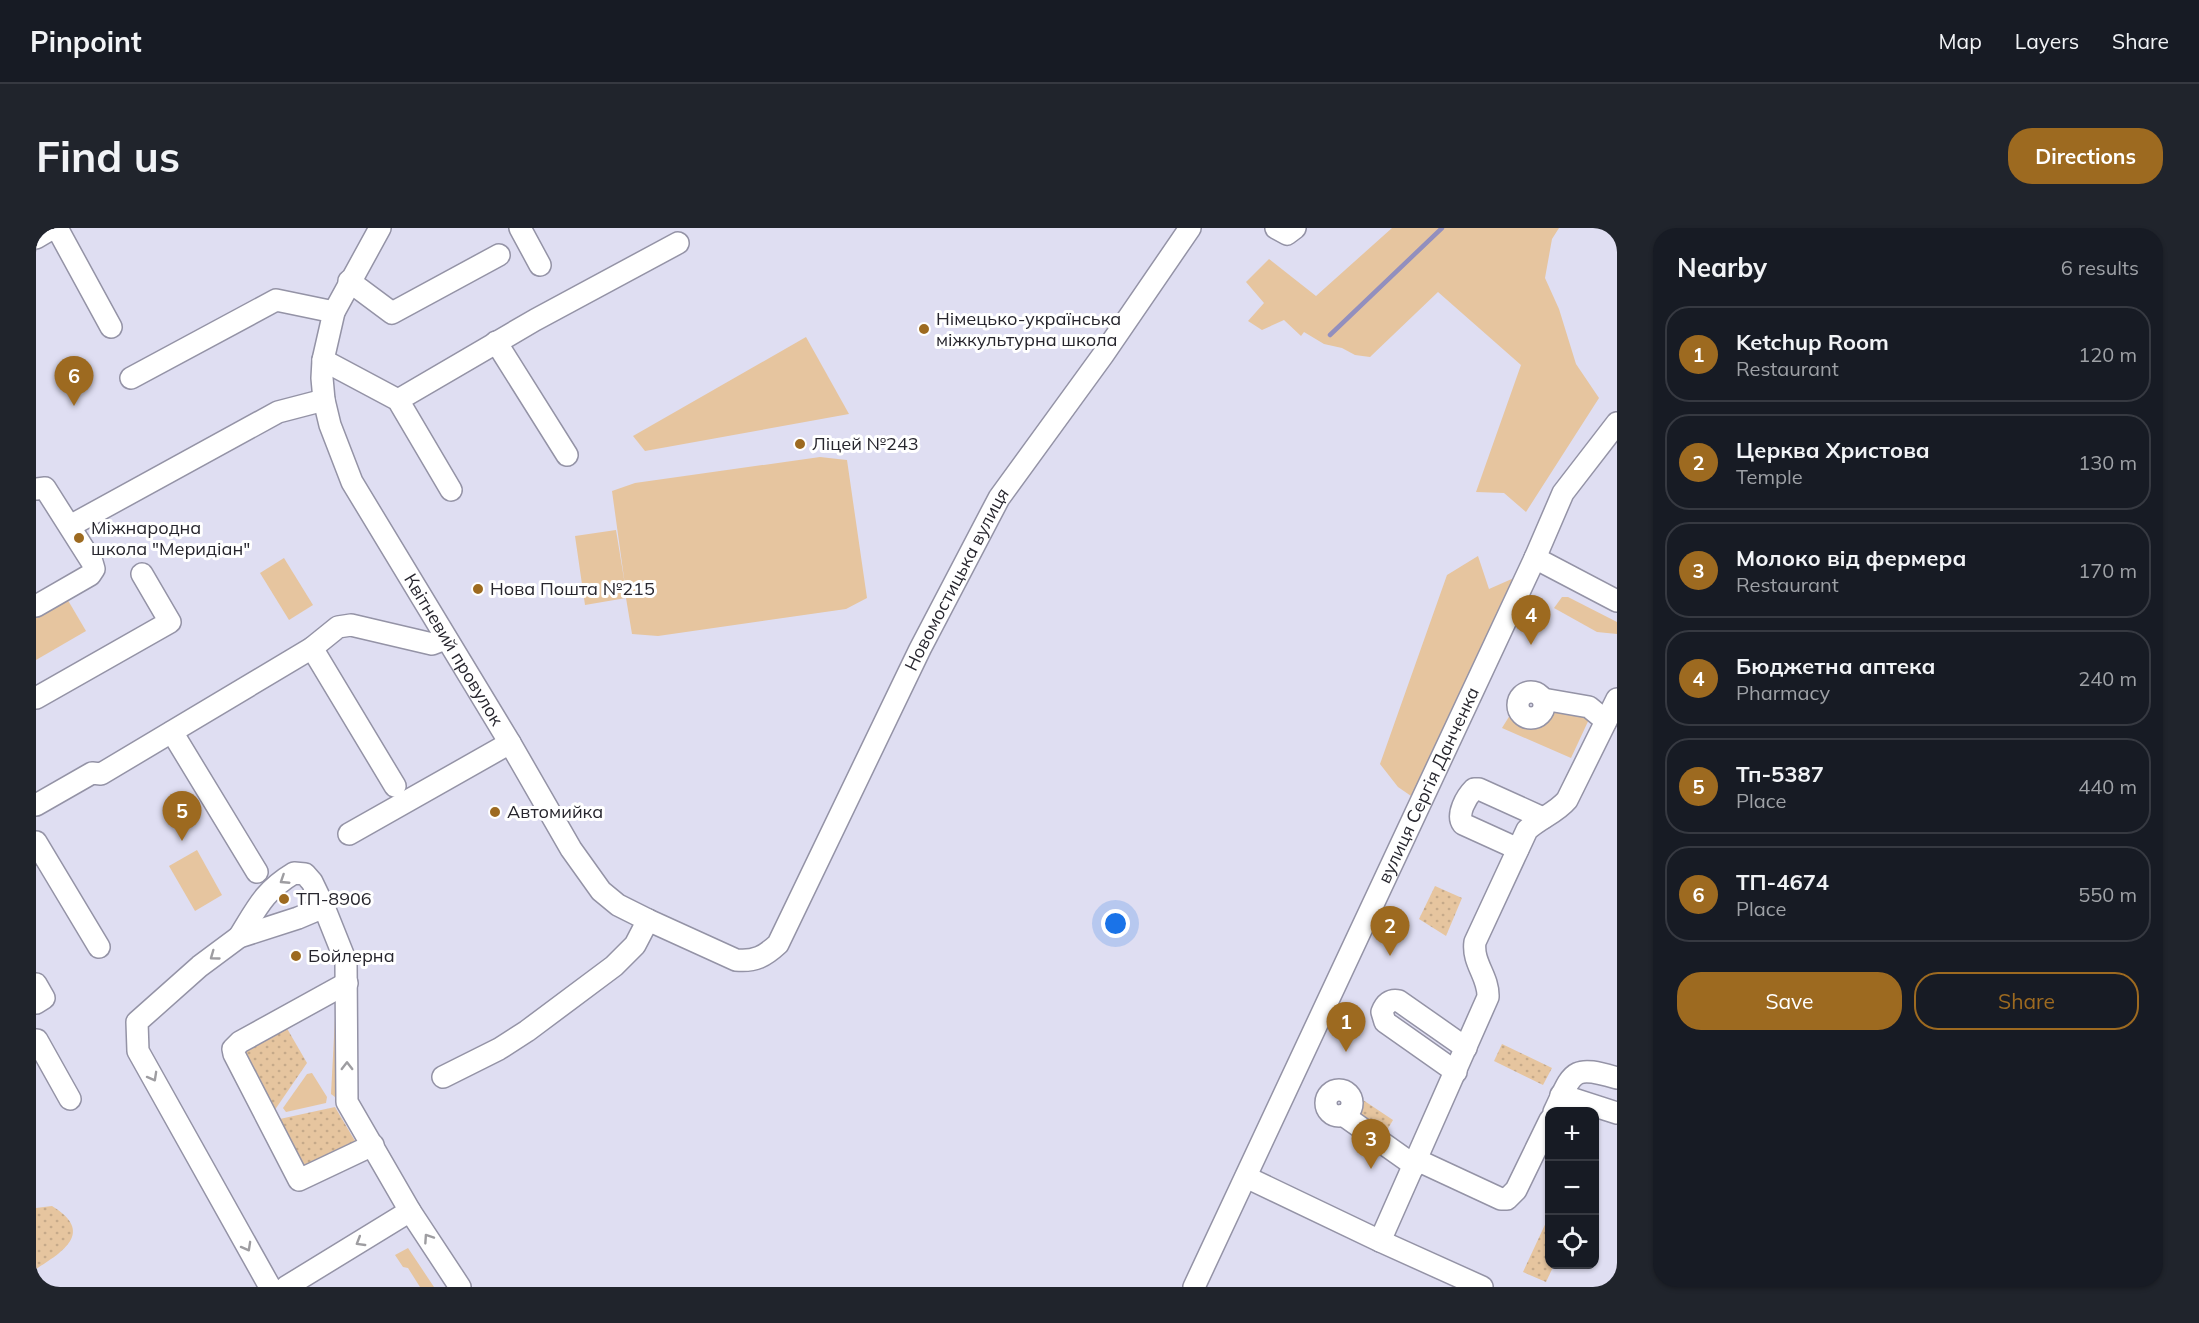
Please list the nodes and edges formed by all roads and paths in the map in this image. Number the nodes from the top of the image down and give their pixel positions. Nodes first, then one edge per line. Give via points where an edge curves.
1 (55, 228) edge
2 (380, 228) edge
3 (520, 228) edge
4 (1190, 228) edge
5 (1276, 228) edge
6 (1295, 228) edge
7 (36, 238) edge
8 (678, 243) dead end
9 (499, 255) dead end
10 (540, 265) dead end
11 (349, 281) junction
12 (334, 312) junction
13 (111, 327) dead end
14 (496, 342) junction
15 (323, 360) junction
16 (131, 378) dead end
17 (324, 400) junction
18 (398, 400) junction
19 (1617, 423) edge
20 (567, 455) dead end
21 (36, 489) edge
22 (451, 490) dead end
23 (70, 526) junction
24 (1535, 558) junction
25 (142, 574) dead end
26 (1617, 601) edge
27 (36, 606) edge
28 (445, 639) junction
29 (312, 648) junction
30 (36, 698) edge
31 (1543, 699) dead end
32 (1617, 699) edge
33 (1606, 722) junction
34 (172, 732) junction
35 (510, 743) junction
36 (395, 786) dead end
37 (36, 805) edge
38 (1543, 818) junction
39 (349, 834) dead end
40 (36, 842) edge
41 (1518, 849) junction
42 (257, 872) dead end
43 (324, 907) junction
44 (648, 920) junction
45 (239, 938) junction
46 (99, 947) dead end
47 (766, 955) joint
48 (347, 983) junction
49 (36, 984) edge
50 (36, 1003) edge
51 (36, 1040) edge
52 (1466, 1048) junction
53 (1456, 1072) junction
54 (443, 1077) dead end
55 (1617, 1078) edge
56 (70, 1099) dead end
57 (1558, 1103) edge
58 (1617, 1113) edge
59 (1343, 1115) dead end
60 (1545, 1130) edge
61 (374, 1145) junction
62 (1416, 1163) junction
63 (1246, 1177) junction
64 (410, 1211) junction
65 (1380, 1241) junction
66 (1474, 1285) edge
67 (270, 1287) edge
68 (286, 1287) edge
69 (460, 1287) edge
70 (1194, 1287) edge

1 - 7 street
1 - 13 street
2 - 11 street, Квітневий провулок
3 - 10 street
4 - 47 street, Новомостицька вулиця via 999,498 920,649 778,944
5 - 6 street via 1287,234
8 - 14 street
9 - 11 street via 392,313
11 - 12 street, Квітневий провулок
12 - 15 street, Квітневий провулок
12 - 16 street via 276,300
14 - 18 street
14 - 20 street
15 - 17 street, Квітневий провулок
15 - 18 street
17 - 23 street via 278,412
17 - 28 street, Квітневий провулок via 352,482
18 - 22 street
19 - 24 street, вулиця Сергія Данченка via 1563,493
21 - 23 street via 45,488
23 - 27 street via 94,569
24 - 26 street
24 - 63 street, вулиця Сергія Данченка
25 - 30 street via 170,622
28 - 29 street via 432,644 351,625 338,627
28 - 35 street, Квітневий провулок
29 - 34 street
29 - 36 street
31 - 33 street via 1589,707
32 - 33 street
33 - 38 street via 1568,800
34 - 37 street via 101,774 92,772
34 - 42 street
35 - 39 street
35 - 44 street, Квітневий провулок via 587,874 618,905
38 - 41 street via 1527,830
38 - 41 street via 1479,789 1470,793 1460,821
40 - 46 street
41 - 52 street via 1474,942 1473,954 1486,979 1488,997
43 - 45 street
43 -> 45 street via 305,874 294,873 271,888
43 - 48 street via 346,962
44 - 47 street, Квітневий провулок via 736,960 750,961
44 - 54 street via 635,945 614,966 499,1049
45 -> 67 street via 200,966 137,1022 138,1051
61 -> 48 street via 346,1102
48 - 61 street via 240,1042 234,1054 299,1180
49 - 50 street via 44,998
51 - 56 street
52 - 53 street
52 - 53 street via 1399,1001 1384,1006 1385,1022
53 - 62 street
55 - 57 street via 1582,1071 1569,1080
57 - 58 street
59 - 62 street
60 - 62 street via 1516,1190 1507,1199
61 - 64 street
62 - 65 street
63 - 65 street
63 - 70 street, вулиця Сергія Данченка
64 -> 68 street
69 -> 64 street
65 - 66 street

